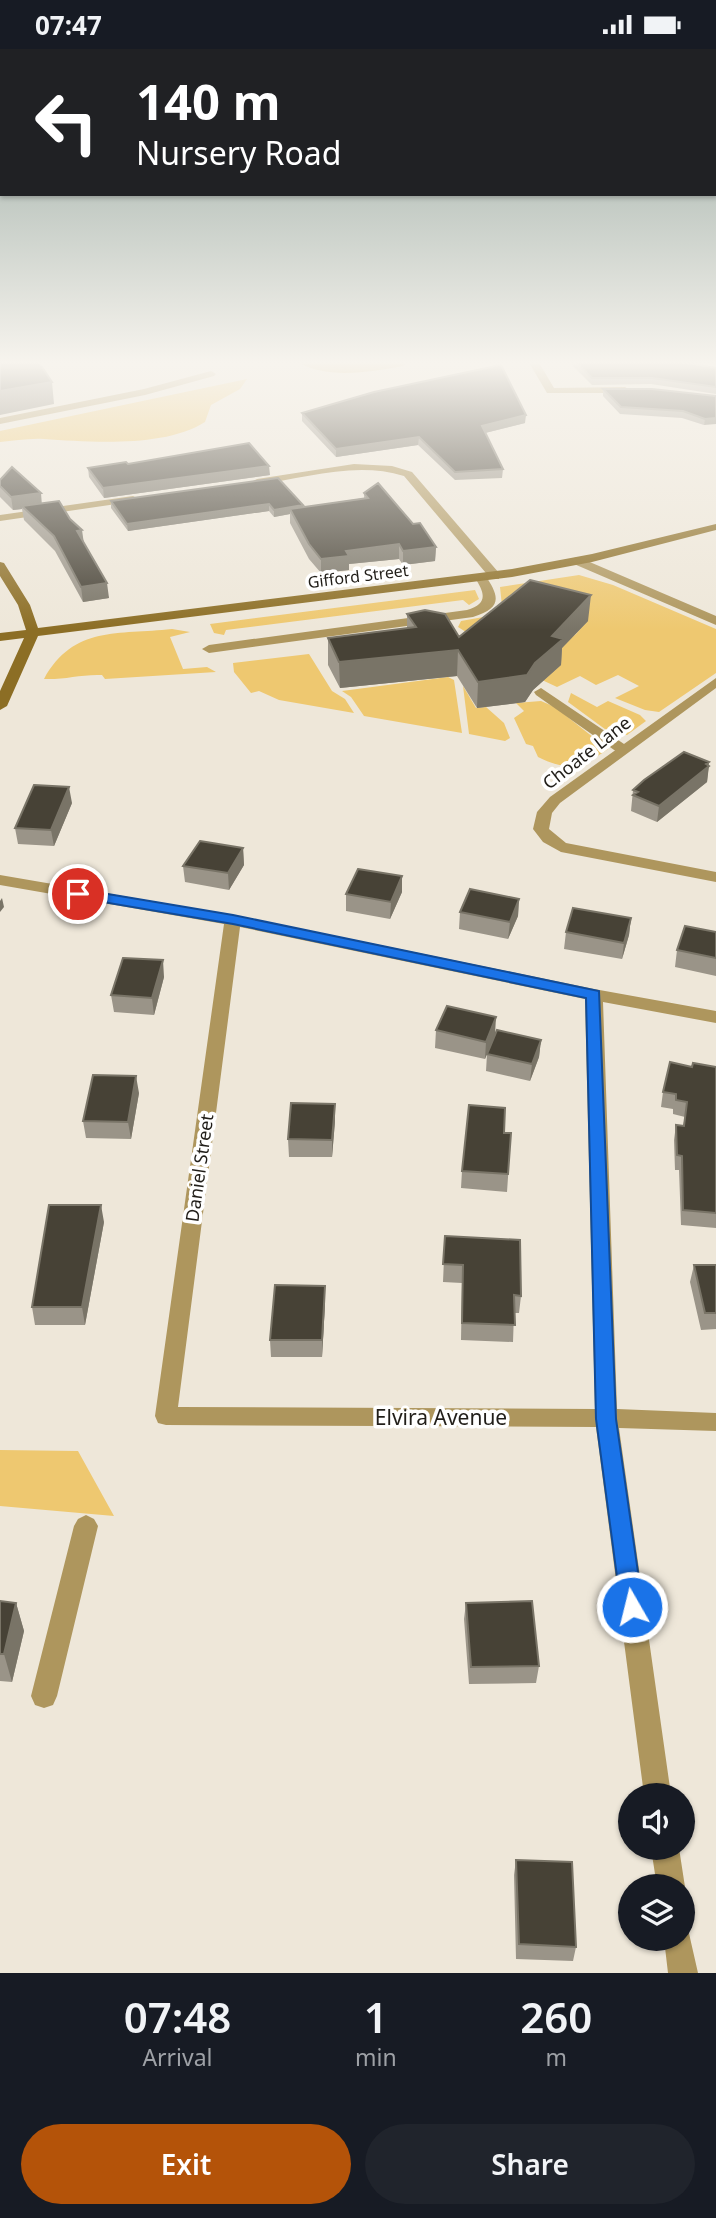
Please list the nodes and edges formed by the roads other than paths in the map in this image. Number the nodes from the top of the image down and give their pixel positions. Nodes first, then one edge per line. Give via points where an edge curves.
1 (244, 484) edge
2 (150, 497) edge
3 (0, 517) edge
4 (716, 527) edge
5 (578, 561) junction
6 (0, 566) edge
7 (488, 577) junction
8 (716, 621) edge
9 (33, 632) junction
10 (0, 637) edge
11 (209, 649) dead end
12 (716, 682) edge
13 (541, 692) dead end
14 (0, 706) edge
15 (622, 749) junction
16 (716, 877) edge
17 (0, 880) edge
18 (233, 920) junction
19 (594, 995) junction
20 (716, 1017) edge
21 (166, 1416) joint
22 (606, 1419) junction
23 (716, 1422) edge
24 (86, 1526) dead end
25 (44, 1696) dead end
26 (656, 1783) edge
27 (680, 1951) edge
28 (683, 1973) edge

1 - 7 street via 367,466 395,468 408,474
2 - 3 street
4 - 5 main road, Gifford Street
5 - 7 main road, Gifford Street
5 - 8 street
6 - 9 main road
7 - 9 main road, Gifford Street
7 - 11 street via 491,599 482,610 469,614
9 - 10 main road, Gifford Street
9 - 14 main road
12 - 15 street, Choate Lane
13 - 15 street
15 - 16 street, Choate Lane via 555,800 542,820 541,829 548,839 561,847
17 - 18 street
18 - 19 street
18 - 21 street, Daniel Street
19 - 20 street
19 - 22 street
21 - 22 street, Elvira Avenue
22 - 23 street, Elvira Avenue
22 - 26 street
24 - 25 street
27 - 28 street

